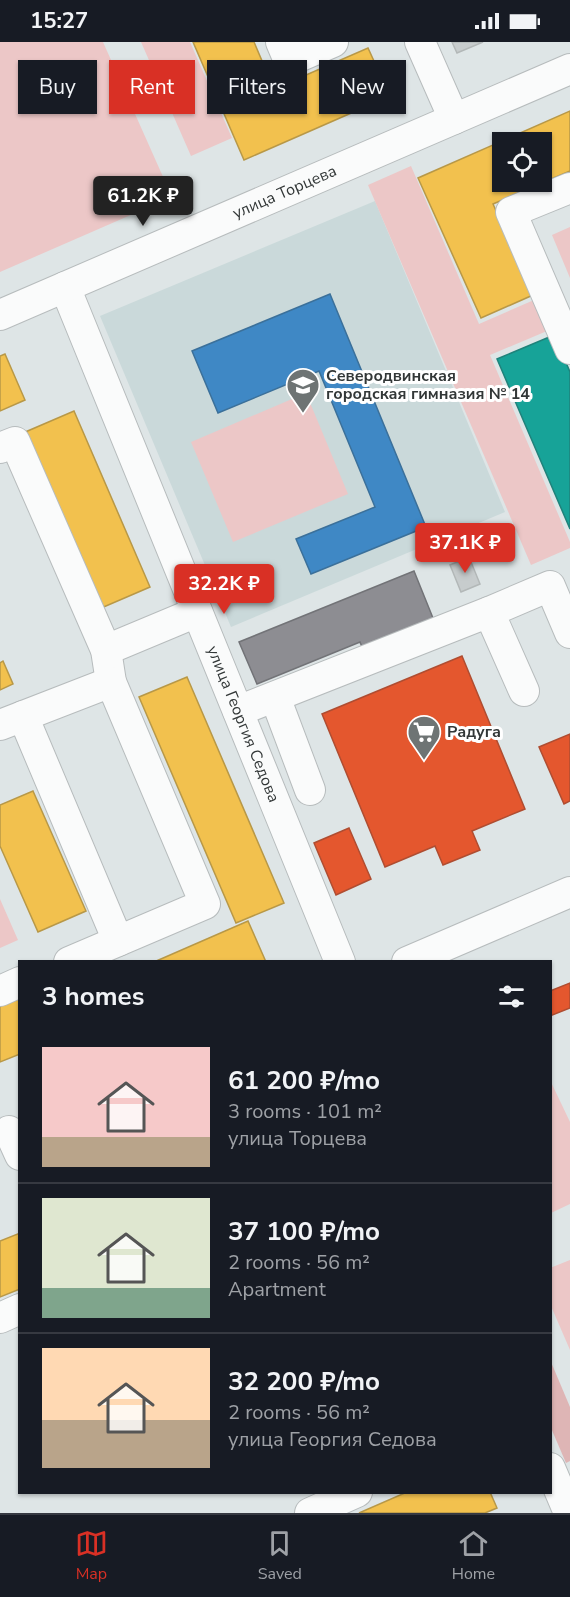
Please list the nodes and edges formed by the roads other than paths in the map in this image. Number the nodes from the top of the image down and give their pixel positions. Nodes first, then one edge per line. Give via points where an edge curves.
1 (281, 42) edge
2 (333, 42) edge
3 (420, 42) edge
4 (570, 69) edge
5 (454, 119) junction
6 (570, 188) edge
7 (65, 287) junction
8 (0, 315) edge
9 (570, 349) edge
10 (0, 448) edge
11 (197, 612) junction
12 (489, 612) junction
13 (570, 633) edge
14 (106, 650) junction
15 (111, 682) junction
16 (524, 691) dead end
17 (275, 698) junction
18 (238, 711) junction
19 (11, 721) edge
20 (309, 790) dead end
21 (570, 892) edge
22 (118, 941) junction
23 (84, 958) edge
24 (338, 960) edge
25 (412, 960) edge
26 (18, 983) edge
27 (0, 991) edge
28 (18, 1310) edge
29 (0, 1318) edge
30 (552, 1473) edge
31 (350, 1494) edge
32 (310, 1506) edge
33 (569, 1513) edge

1 - 2 street via 289,61
3 - 5 street
4 - 5 street, улица Торцева
5 - 7 street, улица Торцева
6 - 9 street via 511,212
7 - 8 street, улица Торцева
7 - 11 street, улица Георгия Седова
10 - 14 street via 15,442
11 - 14 street
11 - 18 street, улица Георгия Седова
12 - 13 street via 550,586
12 - 16 street
12 - 17 street
14 - 15 street
15 - 19 street
15 - 22 street via 205,904
17 - 18 street
17 - 20 street
18 - 24 street, улица Георгия Седова
19 - 22 street
21 - 25 street
22 - 23 street
26 - 27 street
28 - 29 street
30 - 33 street
31 - 32 street

